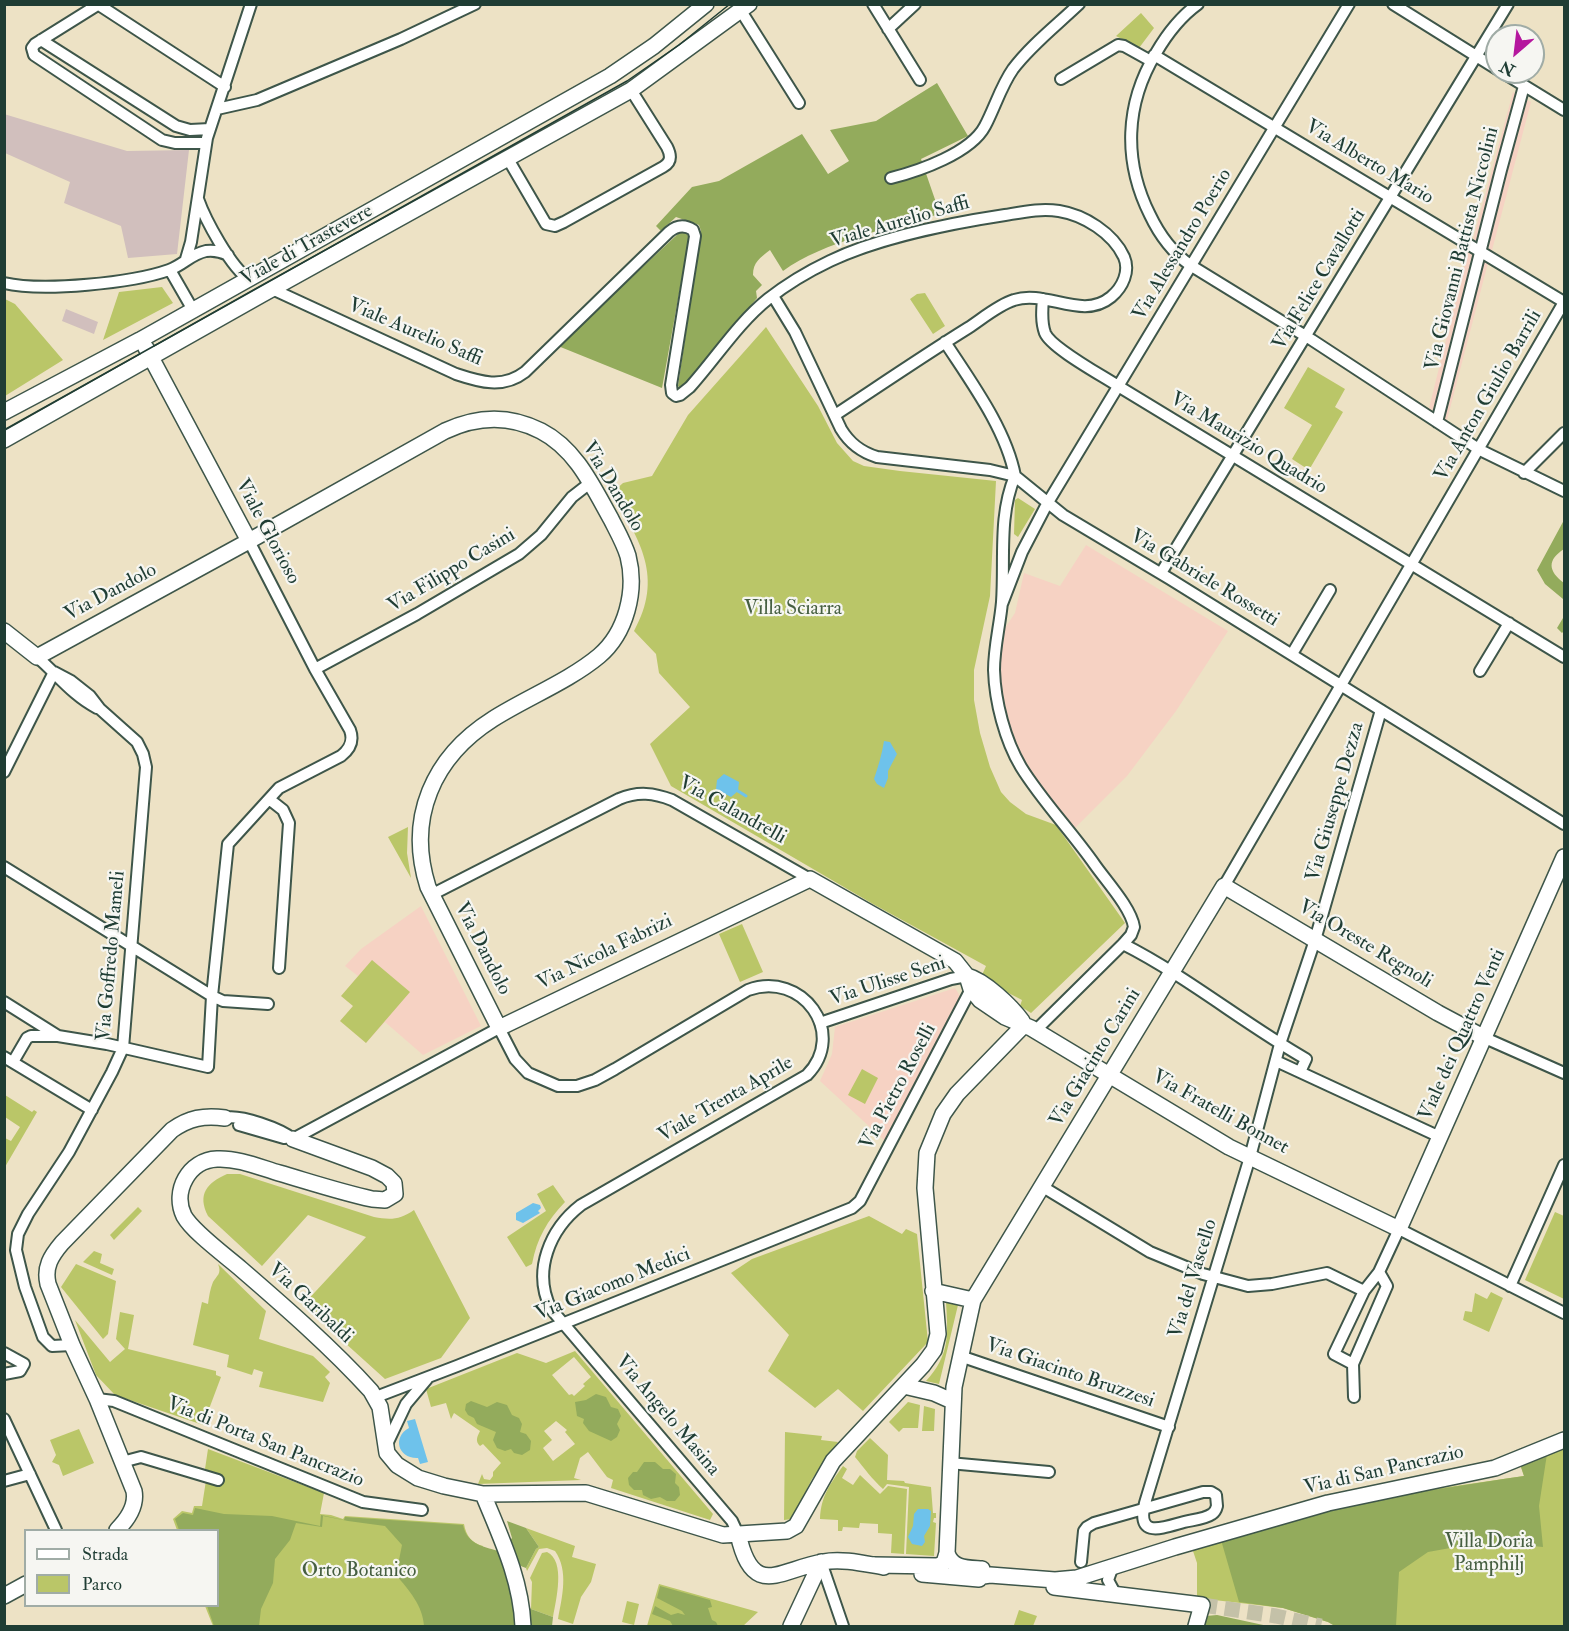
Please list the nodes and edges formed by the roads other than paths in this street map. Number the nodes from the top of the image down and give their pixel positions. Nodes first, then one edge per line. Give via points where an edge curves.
1 (251, 4) edge
2 (475, 4) edge
3 (706, 4) edge
4 (873, 4) edge
5 (915, 4) edge
6 (1079, 4) edge
7 (1198, 4) edge
8 (1349, 4) edge
9 (1393, 4) edge
10 (1508, 4) edge
11 (99, 5) edge
12 (745, 8) edge
13 (888, 29) junction
14 (41, 40) junction
15 (1476, 56) junction
16 (1153, 58) junction
17 (1485, 62) edge
18 (1061, 79) dead end
19 (920, 80) dead end
20 (1521, 84) edge
21 (1524, 86) junction
22 (225, 87) junction
23 (632, 90) junction
24 (799, 104) dead end
25 (217, 110) junction
26 (1564, 110) edge
27 (1275, 128) junction
28 (210, 129) junction
29 (206, 143) junction
30 (508, 159) junction
31 (891, 178) dead end
32 (198, 196) junction
33 (1391, 198) junction
34 (1480, 252) junction
35 (228, 255) junction
36 (186, 259) junction
37 (1192, 266) junction
38 (170, 270) junction
39 (249, 279) junction
40 (4, 283) edge
41 (272, 289) junction
42 (773, 296) junction
43 (1043, 299) junction
44 (1564, 302) edge
45 (193, 310) junction
46 (1306, 337) junction
47 (140, 340) junction
48 (945, 342) junction
49 (151, 357) junction
50 (1118, 386) junction
51 (4, 412) edge
52 (835, 415) junction
53 (1437, 422) junction
54 (1564, 433) edge
55 (4, 440) edge
56 (1480, 450) junction
57 (1233, 455) junction
58 (1524, 473) junction
59 (1015, 476) junction
60 (590, 483) junction
61 (1564, 491) edge
62 (1047, 504) junction
63 (249, 541) junction
64 (1412, 564) junction
65 (1161, 573) junction
66 (1330, 590) dead end
67 (1002, 604) junction
68 (1509, 623) junction
69 (4, 631) edge
70 (1292, 654) junction
71 (37, 657) junction
72 (1564, 657) edge
73 (315, 669) junction
74 (1480, 671) dead end
75 (54, 672) junction
76 (1342, 686) junction
77 (1381, 710) junction
78 (4, 772) edge
79 (269, 799) junction
80 (1564, 824) edge
81 (1564, 857) edge
82 (4, 867) edge
83 (810, 879) junction
84 (1224, 886) junction
85 (431, 895) junction
86 (1315, 940) junction
87 (1123, 944) junction
88 (132, 946) junction
89 (279, 968) dead end
90 (1173, 972) junction
91 (969, 983) junction
92 (212, 996) junction
93 (4, 1002) edge
94 (268, 1004) dead end
95 (820, 1023) junction
96 (499, 1028) junction
97 (1029, 1028) junction
98 (58, 1036) junction
99 (1485, 1038) junction
100 (1280, 1044) junction
101 (123, 1048) junction
102 (9, 1060) edge
103 (1276, 1061) junction
104 (1300, 1072) junction
105 (1564, 1073) edge
106 (1110, 1074) junction
107 (92, 1110) junction
108 (225, 1118) joint
109 (1440, 1137) junction
110 (293, 1139) junction
111 (1250, 1157) junction
112 (1564, 1165) edge
113 (1043, 1187) junction
114 (860, 1201) joint
115 (1399, 1229) junction
116 (1379, 1272) junction
117 (1213, 1277) junction
118 (1510, 1286) junction
119 (933, 1291) junction
120 (1364, 1291) junction
121 (973, 1300) junction
122 (1564, 1313) edge
123 (565, 1324) junction
124 (72, 1345) junction
125 (4, 1353) edge
126 (960, 1356) junction
127 (1353, 1364) junction
128 (4, 1374) edge
129 (429, 1377) junction
130 (904, 1386) junction
131 (376, 1397) junction
132 (1354, 1397) dead end
133 (97, 1399) junction
134 (952, 1401) junction
135 (4, 1419) edge
136 (1169, 1427) junction
137 (1564, 1440) edge
138 (385, 1447) junction
139 (122, 1462) junction
140 (950, 1463) junction
141 (1049, 1472) dead end
142 (30, 1474) junction
143 (218, 1480) dead end
144 (4, 1481) edge
145 (483, 1494) junction
146 (1144, 1508) junction
147 (422, 1510) dead end
148 (1203, 1518) junction
149 (56, 1529) edge
150 (118, 1529) edge
151 (738, 1534) junction
152 (1210, 1537) junction
153 (947, 1553) junction
154 (821, 1562) junction
155 (874, 1565) junction
156 (1113, 1566) junction
157 (1081, 1569) junction
158 (970, 1578) junction
159 (24, 1585) edge
160 (1115, 1593) junction
161 (4, 1596) edge
162 (523, 1626) edge
163 (791, 1626) edge
164 (843, 1626) edge
165 (1196, 1626) edge

1 - 22 street
2 - 25 street via 262,97
3 - 39 street, Viale di Trastevere via 621,69
4 - 13 street
5 - 13 street
6 - 31 street via 1016,65 973,142 956,153
7 - 16 street via 1177,23
8 - 27 street, Via Alessandro Poerio
9 - 15 street
10 - 15 street, Via Felice Cavallotti
11 - 14 street
11 - 22 street
12 - 23 street, Viale di Trastevere
12 - 24 street
13 - 19 street
14 - 28 street via 172,124 185,129
14 - 29 street via 32,48 36,57 159,138 175,143
15 - 17 street
15 - 33 street, Via Felice Cavallotti
16 - 18 street, Via Alberto Mario via 1118,45
16 - 27 street, Via Alberto Mario
16 - 37 street via 1132,112 1133,164 1153,221 1177,254
20 - 21 street
21 - 26 street
21 - 34 street, Via Giovanni Battista Niccolini
22 - 25 street
23 - 30 street, Viale di Trastevere
23 - 30 street via 667,147 670,159 661,169 552,226 541,217
25 - 28 street
27 - 33 street, Via Alberto Mario
27 - 37 street, Via Alessandro Poerio
28 - 29 street
29 - 32 street
30 - 41 street, Viale di Trastevere
32 - 35 street
32 - 36 street
33 - 34 street, Via Alberto Mario
33 - 46 street, Via Felice Cavallotti
34 - 44 street, Via Alberto Mario
34 - 53 street, Via Giovanni Battista Niccolini
35 - 36 street via 212,250
35 - 39 street
36 - 38 street
37 - 46 street
37 - 50 street, Via Alessandro Poerio
38 - 40 street via 84,284 38,287
38 - 45 street
39 - 41 street
39 - 45 street, Viale di Trastevere
41 - 42 street, Viale Aurelio Saffi via 450,371 484,382 506,382 525,372 669,232 686,226 695,233 671,385 676,396 687,390
41 - 49 street, Viale di Trastevere
42 - 43 street, Viale Aurelio Saffi via 820,266 854,251 930,230 1035,210 1058,210 1082,218 1121,251 1125,278 1108,299 1083,306
42 - 52 street
43 - 48 street, Viale Aurelio Saffi via 1014,300
43 - 50 street, Via Maurizio Quadrio via 1043,322 1049,339
44 - 56 street, Via Anton Giulio Barrili
45 - 47 street, Viale di Trastevere
46 - 53 street
46 - 57 street, Via Felice Cavallotti
47 - 49 street, Viale Glorioso
47 - 51 street, Viale di Trastevere
48 - 52 street, Viale Aurelio Saffi
48 - 59 street via 1002,435
49 - 55 street, Viale di Trastevere
49 - 63 street, Viale Glorioso
50 - 57 street, Via Maurizio Quadrio
50 - 62 street, Via Alessandro Poerio
52 - 59 street via 851,443 872,456
53 - 56 street
54 - 58 street
56 - 58 street
56 - 64 street, Via Anton Giulio Barrili
57 - 64 street, Via Maurizio Quadrio
57 - 65 street, Via Felice Cavallotti
58 - 61 street
59 - 62 street, Via Gabriele Rossetti
59 - 67 street via 1005,512
60 - 63 street, Via Dandolo via 568,451 545,433 510,421 478,420 430,438
60 - 73 street, Via Filippo Casini via 519,554
60 - 85 street, Via Dandolo via 628,559 631,585 625,616 613,641 598,656 493,719 464,742 446,763 429,794 420,830 420,858
62 - 65 street, Via Gabriele Rossetti
62 - 67 street, Via Alessandro Poerio via 1022,552
63 - 71 street, Via Dandolo
63 - 73 street, Viale Glorioso
64 - 68 street, Via Maurizio Quadrio
64 - 76 street, Via Giacinto Carini
65 - 70 street, Via Gabriele Rossetti
66 - 70 street
67 - 87 street via 994,672 1001,715 1012,746 1033,785 1132,919 1134,929
68 - 72 street, Via Maurizio Quadrio
68 - 74 street
69 - 71 street
70 - 76 street, Via Gabriele Rossetti
71 - 75 street
73 - 79 street, Viale Glorioso via 350,730 351,745 341,756 279,788
75 - 78 street
75 - 88 street, Via Goffredo Mameli via 84,691 137,742 146,764
76 - 77 street, Via Gabriele Rossetti
76 - 84 street, Via Giacinto Carini
77 - 80 street, Via Gabriele Rossetti
77 - 86 street, Via Giuseppe Dezza
79 - 89 street via 283,810 289,824
79 - 92 street via 228,844
81 - 99 street, Viale dei Quattro Venti
82 - 88 street
83 - 85 street, Via Calandrelli via 672,800 642,793 620,799
83 - 91 street, Via Calandrelli via 948,956 960,966
83 - 96 street, Via Nicola Fabrizi
84 - 86 street, Via Oreste Regnoli
84 - 90 street, Via Giacinto Carini
85 - 96 street, Via Dandolo
86 - 99 street, Via Oreste Regnoli
86 - 100 street
87 - 90 street
87 - 97 street
88 - 92 street
88 - 101 street, Via Goffredo Mameli
90 - 100 street
90 - 106 street, Via Giacinto Carini
91 - 95 street, Via Ulisse Seni via 951,979
91 - 97 street, Via Calandrelli via 976,979
91 - 114 street, Via Pietro Roselli
92 - 94 street via 224,1001
92 - 101 street via 208,1067
93 - 98 street
95 - 96 street via 805,999 793,991 773,985 756,987 598,1078 567,1087 543,1081 525,1070 510,1052
95 - 123 street, Viale Trenta Aprile via 822,1049 803,1077 590,1199 562,1223 548,1246 544,1266 548,1303
96 - 110 street, Via Nicola Fabrizi
97 - 106 street, Via Fratelli Bonnet
97 - 119 street via 957,1094 931,1140 924,1173
98 - 101 street
98 - 102 street via 31,1036
99 - 105 street
99 - 109 street, Viale dei Quattro Venti
100 - 103 street, Via del Vascello
100 - 104 street via 1306,1059
101 - 107 street, Via Goffredo Mameli
102 - 107 street
103 - 104 street
103 - 111 street, Via del Vascello
104 - 109 street
106 - 111 street, Via Fratelli Bonnet
106 - 113 street, Via Giacinto Carini
107 - 124 street, Via Goffredo Mameli via 22,1224 16,1242 25,1287 43,1337 52,1346
108 - 110 street, Via Garibaldi via 268,1135
108 - 124 street, Via Garibaldi via 200,1117 172,1130 50,1259 47,1280
109 - 115 street, Viale dei Quattro Venti
110 - 131 street, Via Garibaldi via 381,1172 394,1183 394,1194 385,1200 372,1199 242,1162 218,1159 203,1162 192,1171 182,1186 180,1203 193,1226
111 - 115 street, Via Fratelli Bonnet
111 - 117 street, Via del Vascello
112 - 118 street
113 - 117 street via 1150,1252
113 - 121 street, Via Giacinto Carini
114 - 123 street, Via Giacomo Medici via 846,1211
115 - 116 street
115 - 118 street
116 - 120 street
116 - 127 street via 1387,1286
117 - 120 street via 1248,1286 1327,1272
117 - 136 street, Via del Vascello
118 - 122 street
119 - 121 street
119 - 130 street via 936,1345
120 - 127 street via 1334,1354
121 - 126 street, Via Giacinto Carini
123 - 129 street, Via Giacomo Medici
123 - 151 street, Via Angelo Masina via 732,1521
124 - 133 street, Via Garibaldi
125 - 128 street via 24,1364 20,1371
126 - 134 street, Via Giacinto Carini
126 - 136 street, Via Giacinto Bruzzesi
127 - 132 street
129 - 131 street, Via Giacomo Medici
129 - 138 street via 406,1404
130 - 134 street
130 - 151 street via 837,1456 800,1522 791,1530
131 - 138 street
133 - 139 street, Via Garibaldi
133 - 147 street, Via di Porta San Pancrazio via 114,1401 363,1502
134 - 140 street, Via Giacinto Carini
135 - 142 street
136 - 146 street, Via del Vascello
137 - 152 street, Via di San Pancrazio via 1495,1468 1353,1497
138 - 145 street via 393,1461 412,1476
139 - 143 street via 141,1457
139 - 150 street, Via Garibaldi via 135,1498 132,1510
140 - 141 street
140 - 153 street, Via Giacinto Carini
142 - 144 street
142 - 149 street
145 - 151 street via 586,1493 710,1532
145 - 162 street via 517,1580
146 - 148 street via 1143,1521 1153,1529
146 - 148 street via 1208,1491 1216,1495 1218,1504 1214,1514
146 - 157 street via 1087,1527
148 - 152 street
151 - 154 street, Via di San Pancrazio via 752,1569 766,1576
152 - 156 street, Via di San Pancrazio
153 - 155 street, Via di San Pancrazio via 944,1563 938,1566
153 - 157 street, Via di San Pancrazio via 950,1562 960,1567 1069,1573
154 - 155 street, Via di San Pancrazio
154 - 163 street
154 - 164 street
155 - 158 street, Via di San Pancrazio
156 - 157 street, Via di San Pancrazio
156 - 160 street via 1108,1582
157 - 158 street, Via di San Pancrazio via 1073,1579 990,1575
157 - 160 street, Via di San Pancrazio
158 - 160 street, Via di San Pancrazio
159 - 161 street
160 - 165 street via 1202,1605

